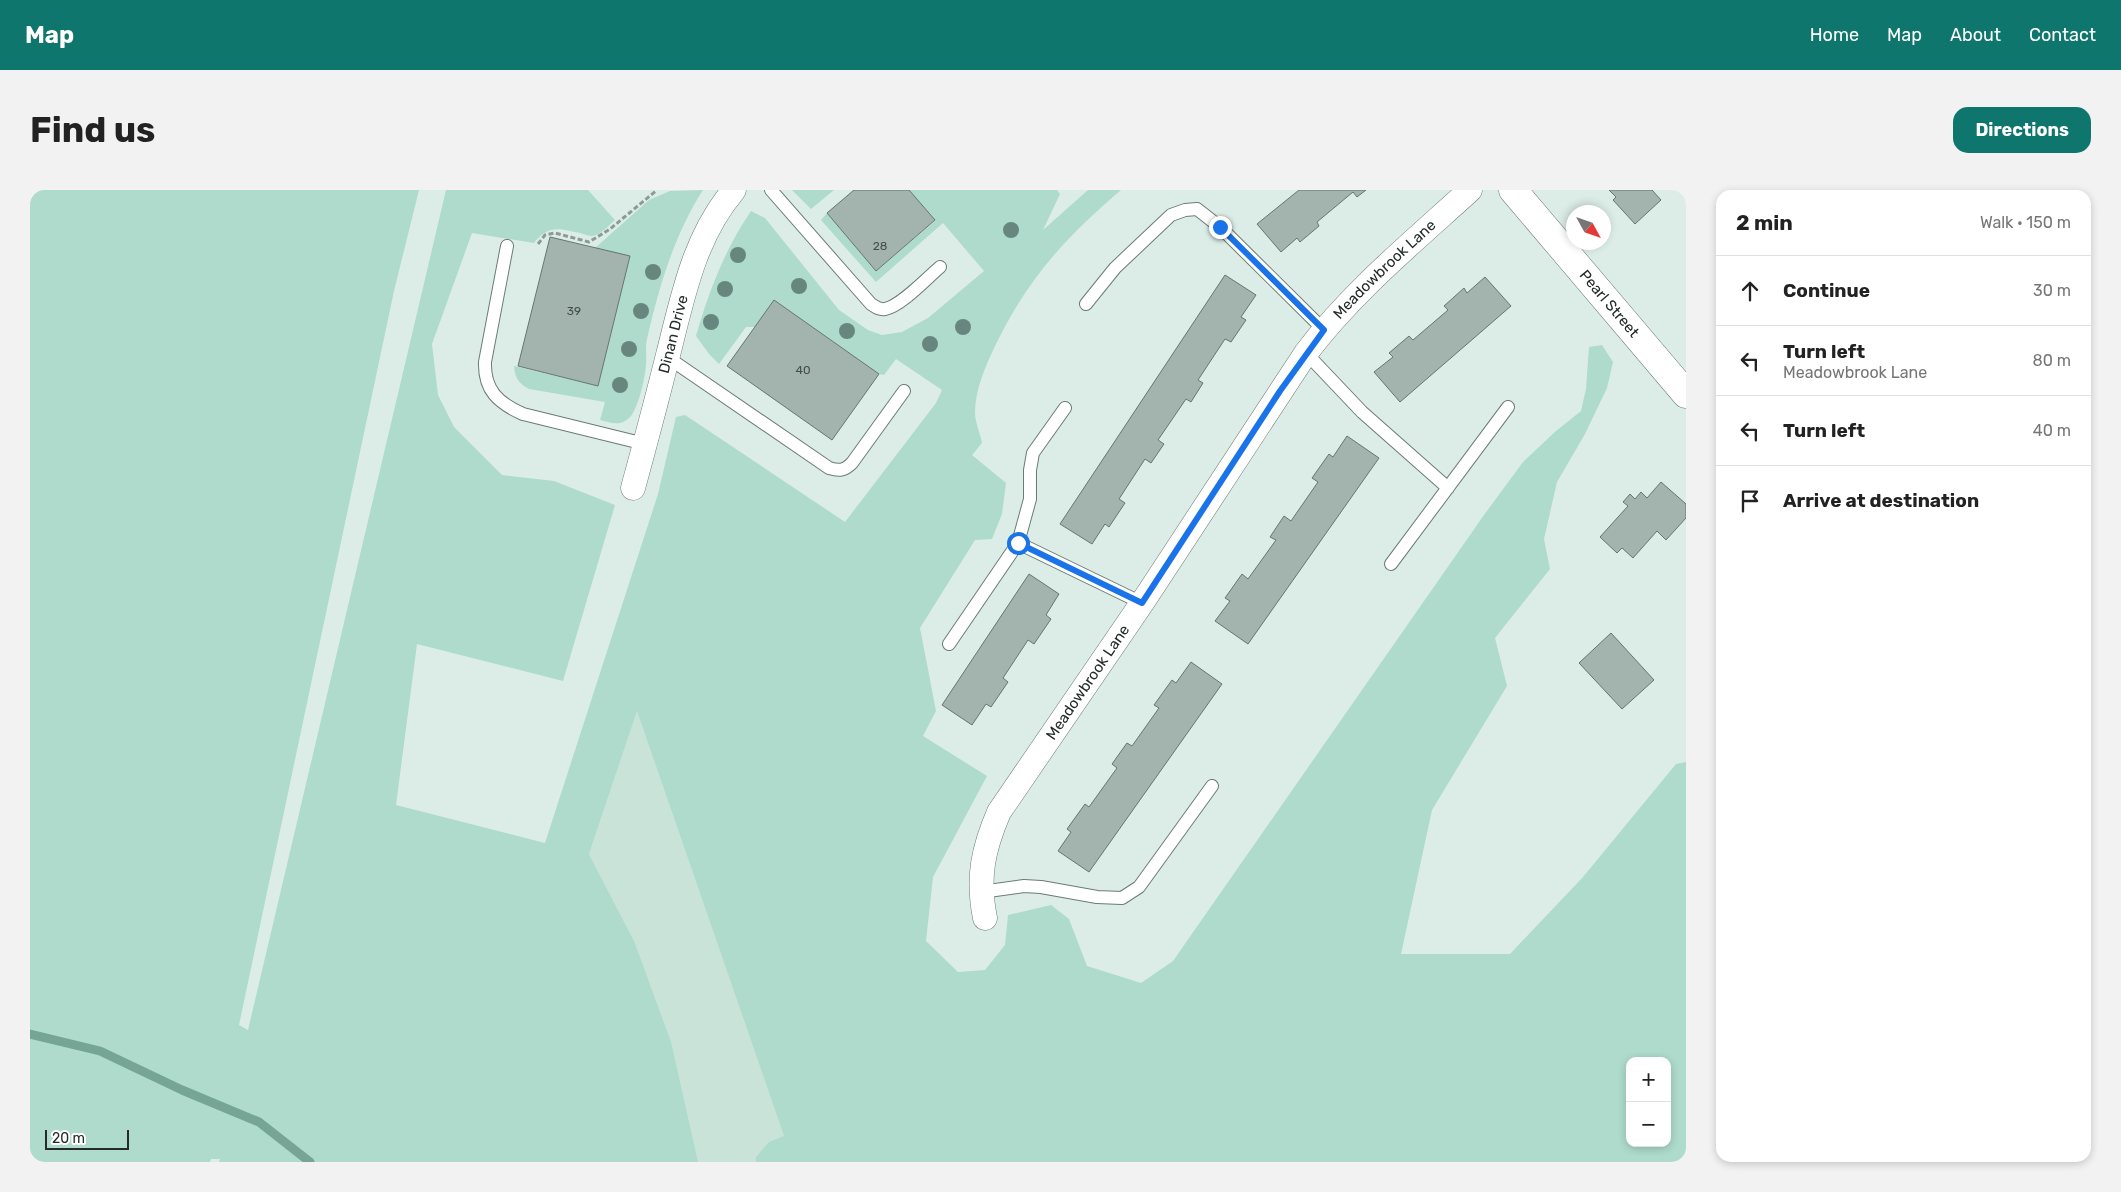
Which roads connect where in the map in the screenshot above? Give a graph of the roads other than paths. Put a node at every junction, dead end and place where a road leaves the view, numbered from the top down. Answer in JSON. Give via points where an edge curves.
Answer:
{"nodes":[{"id":1,"x":734,"y":190,"type":"edge"},
{"id":2,"x":771,"y":190,"type":"edge"},
{"id":3,"x":1470,"y":190,"type":"edge"},
{"id":4,"x":1513,"y":190,"type":"edge"},
{"id":5,"x":508,"y":246,"type":"dead end"},
{"id":6,"x":940,"y":267,"type":"dead end"},
{"id":7,"x":1086,"y":304,"type":"dead end"},
{"id":8,"x":1324,"y":330,"type":"junction"},
{"id":9,"x":1306,"y":353,"type":"junction"},
{"id":10,"x":667,"y":357,"type":"junction"},
{"id":11,"x":904,"y":391,"type":"dead end"},
{"id":12,"x":1686,"y":394,"type":"edge"},
{"id":13,"x":1508,"y":407,"type":"dead end"},
{"id":14,"x":1065,"y":408,"type":"dead end"},
{"id":15,"x":645,"y":444,"type":"junction"},
{"id":16,"x":633,"y":488,"type":"dead end"},
{"id":17,"x":1448,"y":488,"type":"junction"},
{"id":18,"x":1018,"y":543,"type":"junction"},
{"id":19,"x":1391,"y":564,"type":"dead end"},
{"id":20,"x":1142,"y":603,"type":"junction"},
{"id":21,"x":949,"y":644,"type":"dead end"},
{"id":22,"x":1212,"y":786,"type":"dead end"},
{"id":23,"x":981,"y":892,"type":"junction"},
{"id":24,"x":985,"y":918,"type":"dead end"}],
"edges":[{"from":1,"to":10,"type":"street","name":"Dinan Drive","via":[[697,250]]},
{"from":2,"to":6,"type":"lane","via":[[870,304],[878,309],[887,309],[897,303]]},
{"from":3,"to":8,"type":"street","name":"Meadowbrook Lane"},
{"from":4,"to":12,"type":"main road","name":"Pearl Street"},
{"from":5,"to":15,"type":"lane","via":[[485,362],[484,374],[488,385],[509,408],[523,414]]},
{"from":7,"to":8,"type":"lane","via":[[1115,268],[1165,220],[1185,210],[1197,209],[1220,227]]},
{"from":8,"to":9,"type":"street","name":"Meadowbrook Lane"},
{"from":9,"to":17,"type":"lane","via":[[1362,412]]},
{"from":9,"to":20,"type":"street","name":"Meadowbrook Lane"},
{"from":10,"to":11,"type":"lane","via":[[836,470],[846,469],[852,463]]},
{"from":10,"to":15,"type":"street","name":"Dinan Drive"},
{"from":13,"to":17,"type":"lane"},
{"from":14,"to":18,"type":"lane","via":[[1033,453],[1030,499]]},
{"from":15,"to":16,"type":"street","name":"Dinan Drive"},
{"from":17,"to":19,"type":"lane"},
{"from":18,"to":20,"type":"lane"},
{"from":18,"to":21,"type":"lane"},
{"from":20,"to":23,"type":"street","name":"Meadowbrook Lane","via":[[999,812],[986,842]]},
{"from":22,"to":23,"type":"lane","via":[[1139,887],[1122,898],[1024,886]]},
{"from":23,"to":24,"type":"street","name":"Meadowbrook Lane"}]}
